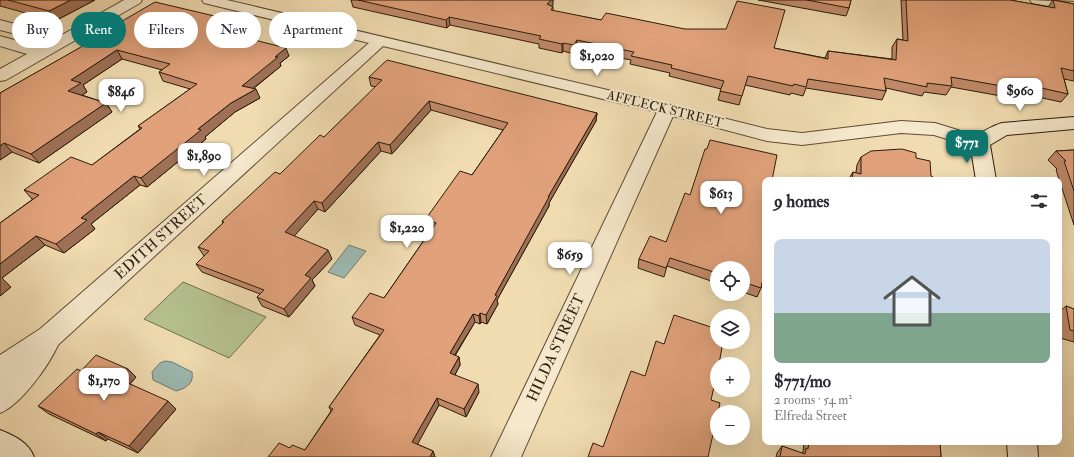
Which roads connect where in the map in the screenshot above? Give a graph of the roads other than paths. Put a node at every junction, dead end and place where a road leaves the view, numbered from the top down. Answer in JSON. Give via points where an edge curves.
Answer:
{"nodes":[{"id":1,"x":135,"y":0,"type":"edge"},
{"id":2,"x":209,"y":0,"type":"edge"},
{"id":3,"x":1037,"y":0,"type":"edge"},
{"id":4,"x":1074,"y":6,"type":"edge"},
{"id":5,"x":0,"y":25,"type":"edge"},
{"id":6,"x":12,"y":28,"type":"edge"},
{"id":7,"x":0,"y":41,"type":"edge"},
{"id":8,"x":63,"y":41,"type":"edge"},
{"id":9,"x":380,"y":41,"type":"junction"},
{"id":10,"x":50,"y":48,"type":"edge"},
{"id":11,"x":41,"y":53,"type":"junction"},
{"id":12,"x":0,"y":76,"type":"edge"},
{"id":13,"x":667,"y":109,"type":"junction"},
{"id":14,"x":1074,"y":123,"type":"edge"},
{"id":15,"x":980,"y":143,"type":"junction"},
{"id":16,"x":986,"y":177,"type":"edge"},
{"id":17,"x":49,"y":337,"type":"junction"},
{"id":18,"x":0,"y":372,"type":"edge"},
{"id":19,"x":0,"y":400,"type":"edge"},
{"id":20,"x":0,"y":444,"type":"edge"},
{"id":21,"x":1022,"y":445,"type":"edge"},
{"id":22,"x":20,"y":457,"type":"edge"},
{"id":23,"x":506,"y":457,"type":"edge"},
{"id":24,"x":1023,"y":457,"type":"edge"}],
"edges":[{"from":1,"to":8,"type":"street"},
{"from":2,"to":9,"type":"street","name":"AFFLECK STREET"},
{"from":3,"to":4,"type":"street"},
{"from":5,"to":6,"type":"street"},
{"from":7,"to":11,"type":"street"},
{"from":9,"to":13,"type":"street","name":"AFFLECK STREET"},
{"from":9,"to":17,"type":"street","name":"EDITH STREET"},
{"from":10,"to":11,"type":"street"},
{"from":11,"to":12,"type":"street"},
{"from":13,"to":15,"type":"street","name":"AFFLECK STREET","via":[[767,135],[802,139],[900,127],[935,129]]},
{"from":13,"to":23,"type":"street","name":"HILDA STREET"},
{"from":14,"to":15,"type":"street","via":[[1002,130]]},
{"from":15,"to":16,"type":"street"},
{"from":17,"to":18,"type":"street","name":"EDITH STREET"},
{"from":17,"to":19,"type":"street","name":"EDITH STREET","via":[[37,359]]},
{"from":20,"to":22,"type":"street"},
{"from":21,"to":24,"type":"street"}]}
